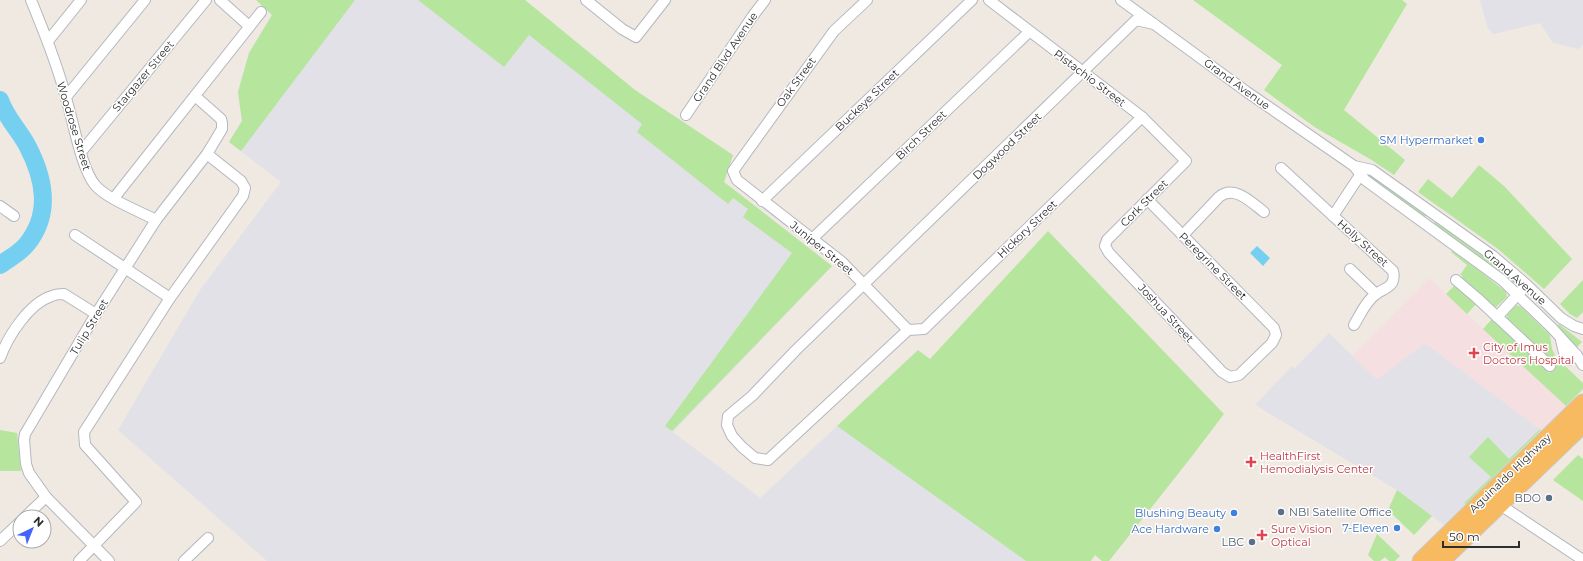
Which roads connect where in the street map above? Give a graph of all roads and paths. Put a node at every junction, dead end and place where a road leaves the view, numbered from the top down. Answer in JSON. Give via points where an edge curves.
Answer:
{"nodes":[{"id":1,"x":30,"y":0,"type":"edge"},
{"id":2,"x":81,"y":0,"type":"edge"},
{"id":3,"x":145,"y":0,"type":"edge"},
{"id":4,"x":206,"y":0,"type":"edge"},
{"id":5,"x":220,"y":0,"type":"edge"},
{"id":6,"x":586,"y":0,"type":"edge"},
{"id":7,"x":665,"y":0,"type":"edge"},
{"id":8,"x":765,"y":0,"type":"edge"},
{"id":9,"x":867,"y":0,"type":"edge"},
{"id":10,"x":972,"y":0,"type":"edge"},
{"id":11,"x":989,"y":0,"type":"edge"},
{"id":12,"x":1122,"y":0,"type":"edge"},
{"id":13,"x":260,"y":12,"type":"dead end"},
{"id":14,"x":1154,"y":24,"type":"junction"},
{"id":15,"x":249,"y":26,"type":"junction"},
{"id":16,"x":1029,"y":32,"type":"junction"},
{"id":17,"x":48,"y":41,"type":"junction"},
{"id":18,"x":1084,"y":72,"type":"junction"},
{"id":19,"x":195,"y":96,"type":"junction"},
{"id":20,"x":66,"y":97,"type":"junction"},
{"id":21,"x":686,"y":115,"type":"dead end"},
{"id":22,"x":1142,"y":117,"type":"junction"},
{"id":23,"x":81,"y":152,"type":"junction"},
{"id":24,"x":207,"y":154,"type":"junction"},
{"id":25,"x":1186,"y":161,"type":"joint"},
{"id":26,"x":1354,"y":166,"type":"junction"},
{"id":27,"x":1281,"y":168,"type":"dead end"},
{"id":28,"x":733,"y":171,"type":"joint"},
{"id":29,"x":1360,"y":175,"type":"junction"},
{"id":30,"x":114,"y":198,"type":"junction"},
{"id":31,"x":1147,"y":199,"type":"junction"},
{"id":32,"x":762,"y":201,"type":"junction"},
{"id":33,"x":0,"y":206,"type":"edge"},
{"id":34,"x":1264,"y":212,"type":"dead end"},
{"id":35,"x":1434,"y":214,"type":"junction"},
{"id":36,"x":14,"y":216,"type":"dead end"},
{"id":37,"x":1333,"y":216,"type":"junction"},
{"id":38,"x":156,"y":220,"type":"junction"},
{"id":39,"x":1427,"y":225,"type":"junction"},
{"id":40,"x":75,"y":235,"type":"dead end"},
{"id":41,"x":1183,"y":235,"type":"junction"},
{"id":42,"x":812,"y":239,"type":"junction"},
{"id":43,"x":1105,"y":246,"type":"joint"},
{"id":44,"x":125,"y":268,"type":"junction"},
{"id":45,"x":1350,"y":269,"type":"dead end"},
{"id":46,"x":1456,"y":280,"type":"dead end"},
{"id":47,"x":864,"y":284,"type":"junction"},
{"id":48,"x":1527,"y":285,"type":"junction"},
{"id":49,"x":1376,"y":294,"type":"junction"},
{"id":50,"x":1518,"y":295,"type":"junction"},
{"id":51,"x":170,"y":298,"type":"junction"},
{"id":52,"x":96,"y":314,"type":"junction"},
{"id":53,"x":1497,"y":317,"type":"junction"},
{"id":54,"x":1354,"y":325,"type":"dead end"},
{"id":55,"x":1578,"y":328,"type":"edge"},
{"id":56,"x":908,"y":330,"type":"junction"},
{"id":57,"x":1583,"y":337,"type":"edge"},
{"id":58,"x":0,"y":358,"type":"edge"},
{"id":59,"x":1576,"y":359,"type":"edge"},
{"id":60,"x":1550,"y":366,"type":"dead end"},
{"id":61,"x":1230,"y":377,"type":"joint"},
{"id":62,"x":1583,"y":403,"type":"edge"},
{"id":63,"x":1583,"y":424,"type":"edge"},
{"id":64,"x":46,"y":497,"type":"junction"},
{"id":65,"x":1499,"y":504,"type":"junction"},
{"id":66,"x":33,"y":509,"type":"edge"},
{"id":67,"x":12,"y":530,"type":"edge"},
{"id":68,"x":208,"y":538,"type":"dead end"},
{"id":69,"x":0,"y":541,"type":"edge"},
{"id":70,"x":95,"y":545,"type":"junction"},
{"id":71,"x":1583,"y":560,"type":"edge"},
{"id":72,"x":79,"y":561,"type":"edge"},
{"id":73,"x":109,"y":561,"type":"edge"},
{"id":74,"x":184,"y":561,"type":"edge"},
{"id":75,"x":1421,"y":561,"type":"edge"},
{"id":76,"x":1441,"y":561,"type":"edge"}],
"edges":[{"from":1,"to":17,"type":"street","name":"Woodrose Street"},
{"from":2,"to":17,"type":"street"},
{"from":3,"to":20,"type":"street"},
{"from":4,"to":23,"type":"street","name":"Stargazer Street"},
{"from":5,"to":15,"type":"street"},
{"from":6,"to":7,"type":"street","via":[[636,37]]},
{"from":8,"to":21,"type":"street","name":"Grand Blvd Avenue"},
{"from":9,"to":28,"type":"street","name":"Oak Street","via":[[834,31]]},
{"from":10,"to":32,"type":"street","name":"Buckeye Street"},
{"from":11,"to":16,"type":"street","name":"Pistachio Street"},
{"from":12,"to":14,"type":"street","name":"Grand Avenue"},
{"from":13,"to":15,"type":"street"},
{"from":14,"to":18,"type":"street","name":"Dogwood Street","via":[[1136,20]]},
{"from":14,"to":26,"type":"street","name":"Grand Avenue"},
{"from":15,"to":19,"type":"street"},
{"from":16,"to":18,"type":"street","name":"Pistachio Street"},
{"from":16,"to":42,"type":"street","name":"Birch Street"},
{"from":17,"to":20,"type":"street","name":"Woodrose Street"},
{"from":18,"to":22,"type":"street","name":"Pistachio Street"},
{"from":18,"to":47,"type":"street","name":"Dogwood Street"},
{"from":19,"to":24,"type":"street","name":"Tulip Street","via":[[221,119],[222,123],[222,129]]},
{"from":19,"to":30,"type":"street"},
{"from":20,"to":23,"type":"street","name":"Woodrose Street"},
{"from":22,"to":25,"type":"street","name":"Pistachio Street"},
{"from":22,"to":56,"type":"street","name":"Hickory Street","via":[[924,329]]},
{"from":23,"to":30,"type":"street","name":"Woodrose Street","via":[[96,186]]},
{"from":24,"to":38,"type":"street","name":"Tulip Street"},
{"from":24,"to":51,"type":"street","via":[[242,181],[245,188],[243,196]]},
{"from":25,"to":31,"type":"street","name":"Cork Street"},
{"from":26,"to":29,"type":"street","name":"Grand Avenue"},
{"from":26,"to":35,"type":"street","name":"Grand Avenue","via":[[1372,170]]},
{"from":27,"to":37,"type":"street","name":"Holly Street"},
{"from":28,"to":32,"type":"street","name":"Juniper Street","via":[[737,180]]},
{"from":29,"to":37,"type":"street"},
{"from":29,"to":39,"type":"street","name":"Grand Avenue"},
{"from":30,"to":38,"type":"street","name":"Woodrose Street"},
{"from":31,"to":41,"type":"street","name":"Peregrine Street"},
{"from":31,"to":43,"type":"street","name":"Cork Street","via":[[1107,240]]},
{"from":32,"to":42,"type":"street","name":"Juniper Street"},
{"from":33,"to":36,"type":"street"},
{"from":34,"to":41,"type":"street","via":[[1242,195],[1224,193]]},
{"from":35,"to":39,"type":"street"},
{"from":35,"to":48,"type":"street","name":"Grand Avenue","via":[[1493,256]]},
{"from":37,"to":49,"type":"street","name":"Holly Street","via":[[1392,271],[1393,281]]},
{"from":38,"to":44,"type":"street","name":"Tulip Street"},
{"from":39,"to":50,"type":"street","name":"Grand Avenue","via":[[1485,267]]},
{"from":40,"to":44,"type":"street"},
{"from":41,"to":61,"type":"street","name":"Peregrine Street","via":[[1274,328],[1276,335],[1272,343],[1239,374]]},
{"from":42,"to":47,"type":"street","name":"Juniper Street","via":[[842,262]]},
{"from":43,"to":61,"type":"street","name":"Joshua Street","via":[[1222,372]]},
{"from":44,"to":51,"type":"street"},
{"from":44,"to":52,"type":"street","name":"Tulip Street"},
{"from":45,"to":49,"type":"street"},
{"from":46,"to":53,"type":"street"},
{"from":47,"to":56,"type":"street","name":"Juniper Street"},
{"from":47,"to":56,"type":"street","name":"Dogwood Street","via":[[752,396],[728,416],[727,425],[732,436],[742,447],[755,458],[768,460]]},
{"from":48,"to":50,"type":"street"},
{"from":48,"to":55,"type":"street","name":"Grand Avenue","via":[[1562,318]]},
{"from":49,"to":54,"type":"street","name":"Holly Street"},
{"from":50,"to":53,"type":"street"},
{"from":50,"to":59,"type":"street","name":"Grand Avenue","via":[[1552,328],[1561,340],[1564,353]]},
{"from":51,"to":70,"type":"street","via":[[84,432],[85,445],[136,502]]},
{"from":52,"to":58,"type":"street","via":[[64,294],[51,296],[30,309],[6,341]]},
{"from":52,"to":64,"type":"street","name":"Tulip Street","via":[[25,434],[29,474]]},
{"from":53,"to":60,"type":"street"},
{"from":55,"to":57,"type":"street","name":"Grand Avenue"},
{"from":62,"to":75,"type":"highway","name":"Aguinaldo Highway"},
{"from":63,"to":65,"type":"highway","name":"Aguinaldo Highway"},
{"from":64,"to":66,"type":"street"},
{"from":64,"to":70,"type":"street","name":"Tulip Street"},
{"from":65,"to":71,"type":"street"},
{"from":65,"to":76,"type":"highway","name":"Aguinaldo Highway"},
{"from":67,"to":69,"type":"street"},
{"from":68,"to":74,"type":"street"},
{"from":70,"to":72,"type":"street"},
{"from":70,"to":73,"type":"street","name":"Tulip Street"}]}
